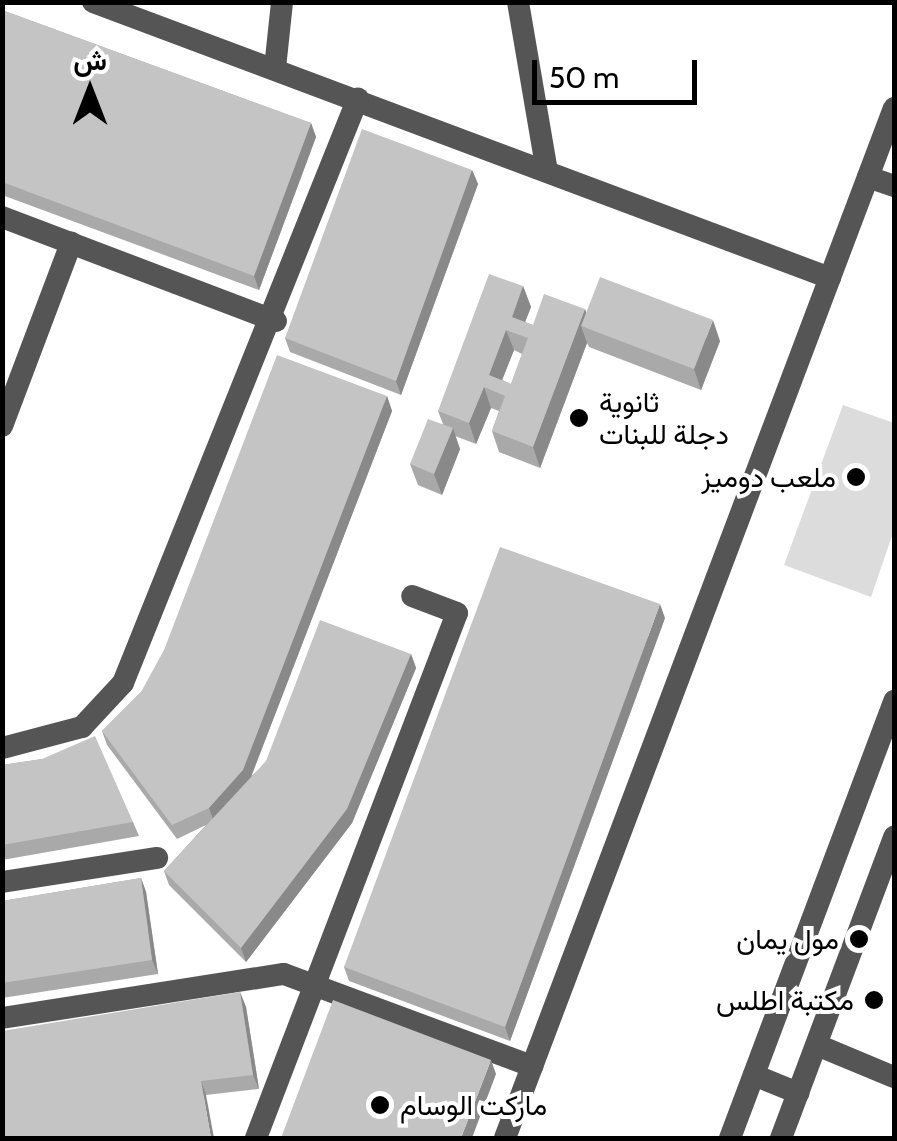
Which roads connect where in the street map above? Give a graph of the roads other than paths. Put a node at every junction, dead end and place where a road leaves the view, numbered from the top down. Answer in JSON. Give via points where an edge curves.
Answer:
{"nodes":[{"id":1,"x":93,"y":2,"type":"edge"},
{"id":2,"x":282,"y":2,"type":"edge"},
{"id":3,"x":518,"y":2,"type":"edge"},
{"id":4,"x":274,"y":68,"type":"junction"},
{"id":5,"x":358,"y":98,"type":"junction"},
{"id":6,"x":894,"y":108,"type":"edge"},
{"id":7,"x":547,"y":171,"type":"junction"},
{"id":8,"x":868,"y":177,"type":"junction"},
{"id":9,"x":894,"y":186,"type":"edge"},
{"id":10,"x":2,"y":217,"type":"edge"},
{"id":11,"x":71,"y":243,"type":"junction"},
{"id":12,"x":830,"y":278,"type":"junction"},
{"id":13,"x":276,"y":321,"type":"junction"},
{"id":14,"x":2,"y":426,"type":"edge"},
{"id":15,"x":412,"y":596,"type":"dead end"},
{"id":16,"x":894,"y":701,"type":"edge"},
{"id":17,"x":2,"y":748,"type":"edge"},
{"id":18,"x":894,"y":838,"type":"edge"},
{"id":19,"x":157,"y":858,"type":"dead end"},
{"id":20,"x":888,"y":878,"type":"edge"},
{"id":21,"x":2,"y":882,"type":"edge"},
{"id":22,"x":318,"y":984,"type":"junction"},
{"id":23,"x":2,"y":1018,"type":"edge"},
{"id":24,"x":817,"y":1045,"type":"junction"},
{"id":25,"x":532,"y":1066,"type":"junction"},
{"id":26,"x":754,"y":1074,"type":"junction"},
{"id":27,"x":894,"y":1076,"type":"edge"},
{"id":28,"x":798,"y":1093,"type":"junction"},
{"id":29,"x":256,"y":1138,"type":"edge"},
{"id":30,"x":505,"y":1138,"type":"edge"},
{"id":31,"x":730,"y":1138,"type":"edge"},
{"id":32,"x":781,"y":1138,"type":"edge"}],
"edges":[{"from":1,"to":4,"type":"street"},
{"from":2,"to":4,"type":"street"},
{"from":3,"to":7,"type":"street"},
{"from":4,"to":5,"type":"street"},
{"from":5,"to":7,"type":"street"},
{"from":5,"to":13,"type":"street"},
{"from":6,"to":8,"type":"street"},
{"from":7,"to":12,"type":"street"},
{"from":8,"to":9,"type":"street"},
{"from":8,"to":12,"type":"street"},
{"from":10,"to":11,"type":"street"},
{"from":11,"to":13,"type":"street"},
{"from":11,"to":14,"type":"street"},
{"from":12,"to":25,"type":"street"},
{"from":13,"to":17,"type":"street","via":[[124,682],[82,727]]},
{"from":15,"to":22,"type":"street","via":[[456,614]]},
{"from":16,"to":26,"type":"street"},
{"from":18,"to":20,"type":"street"},
{"from":19,"to":21,"type":"street"},
{"from":20,"to":24,"type":"street"},
{"from":22,"to":23,"type":"street","via":[[284,974]]},
{"from":22,"to":25,"type":"street"},
{"from":22,"to":29,"type":"street"},
{"from":24,"to":27,"type":"street"},
{"from":24,"to":28,"type":"street"},
{"from":25,"to":30,"type":"street"},
{"from":26,"to":28,"type":"street"},
{"from":26,"to":31,"type":"street"},
{"from":28,"to":32,"type":"street"}]}
